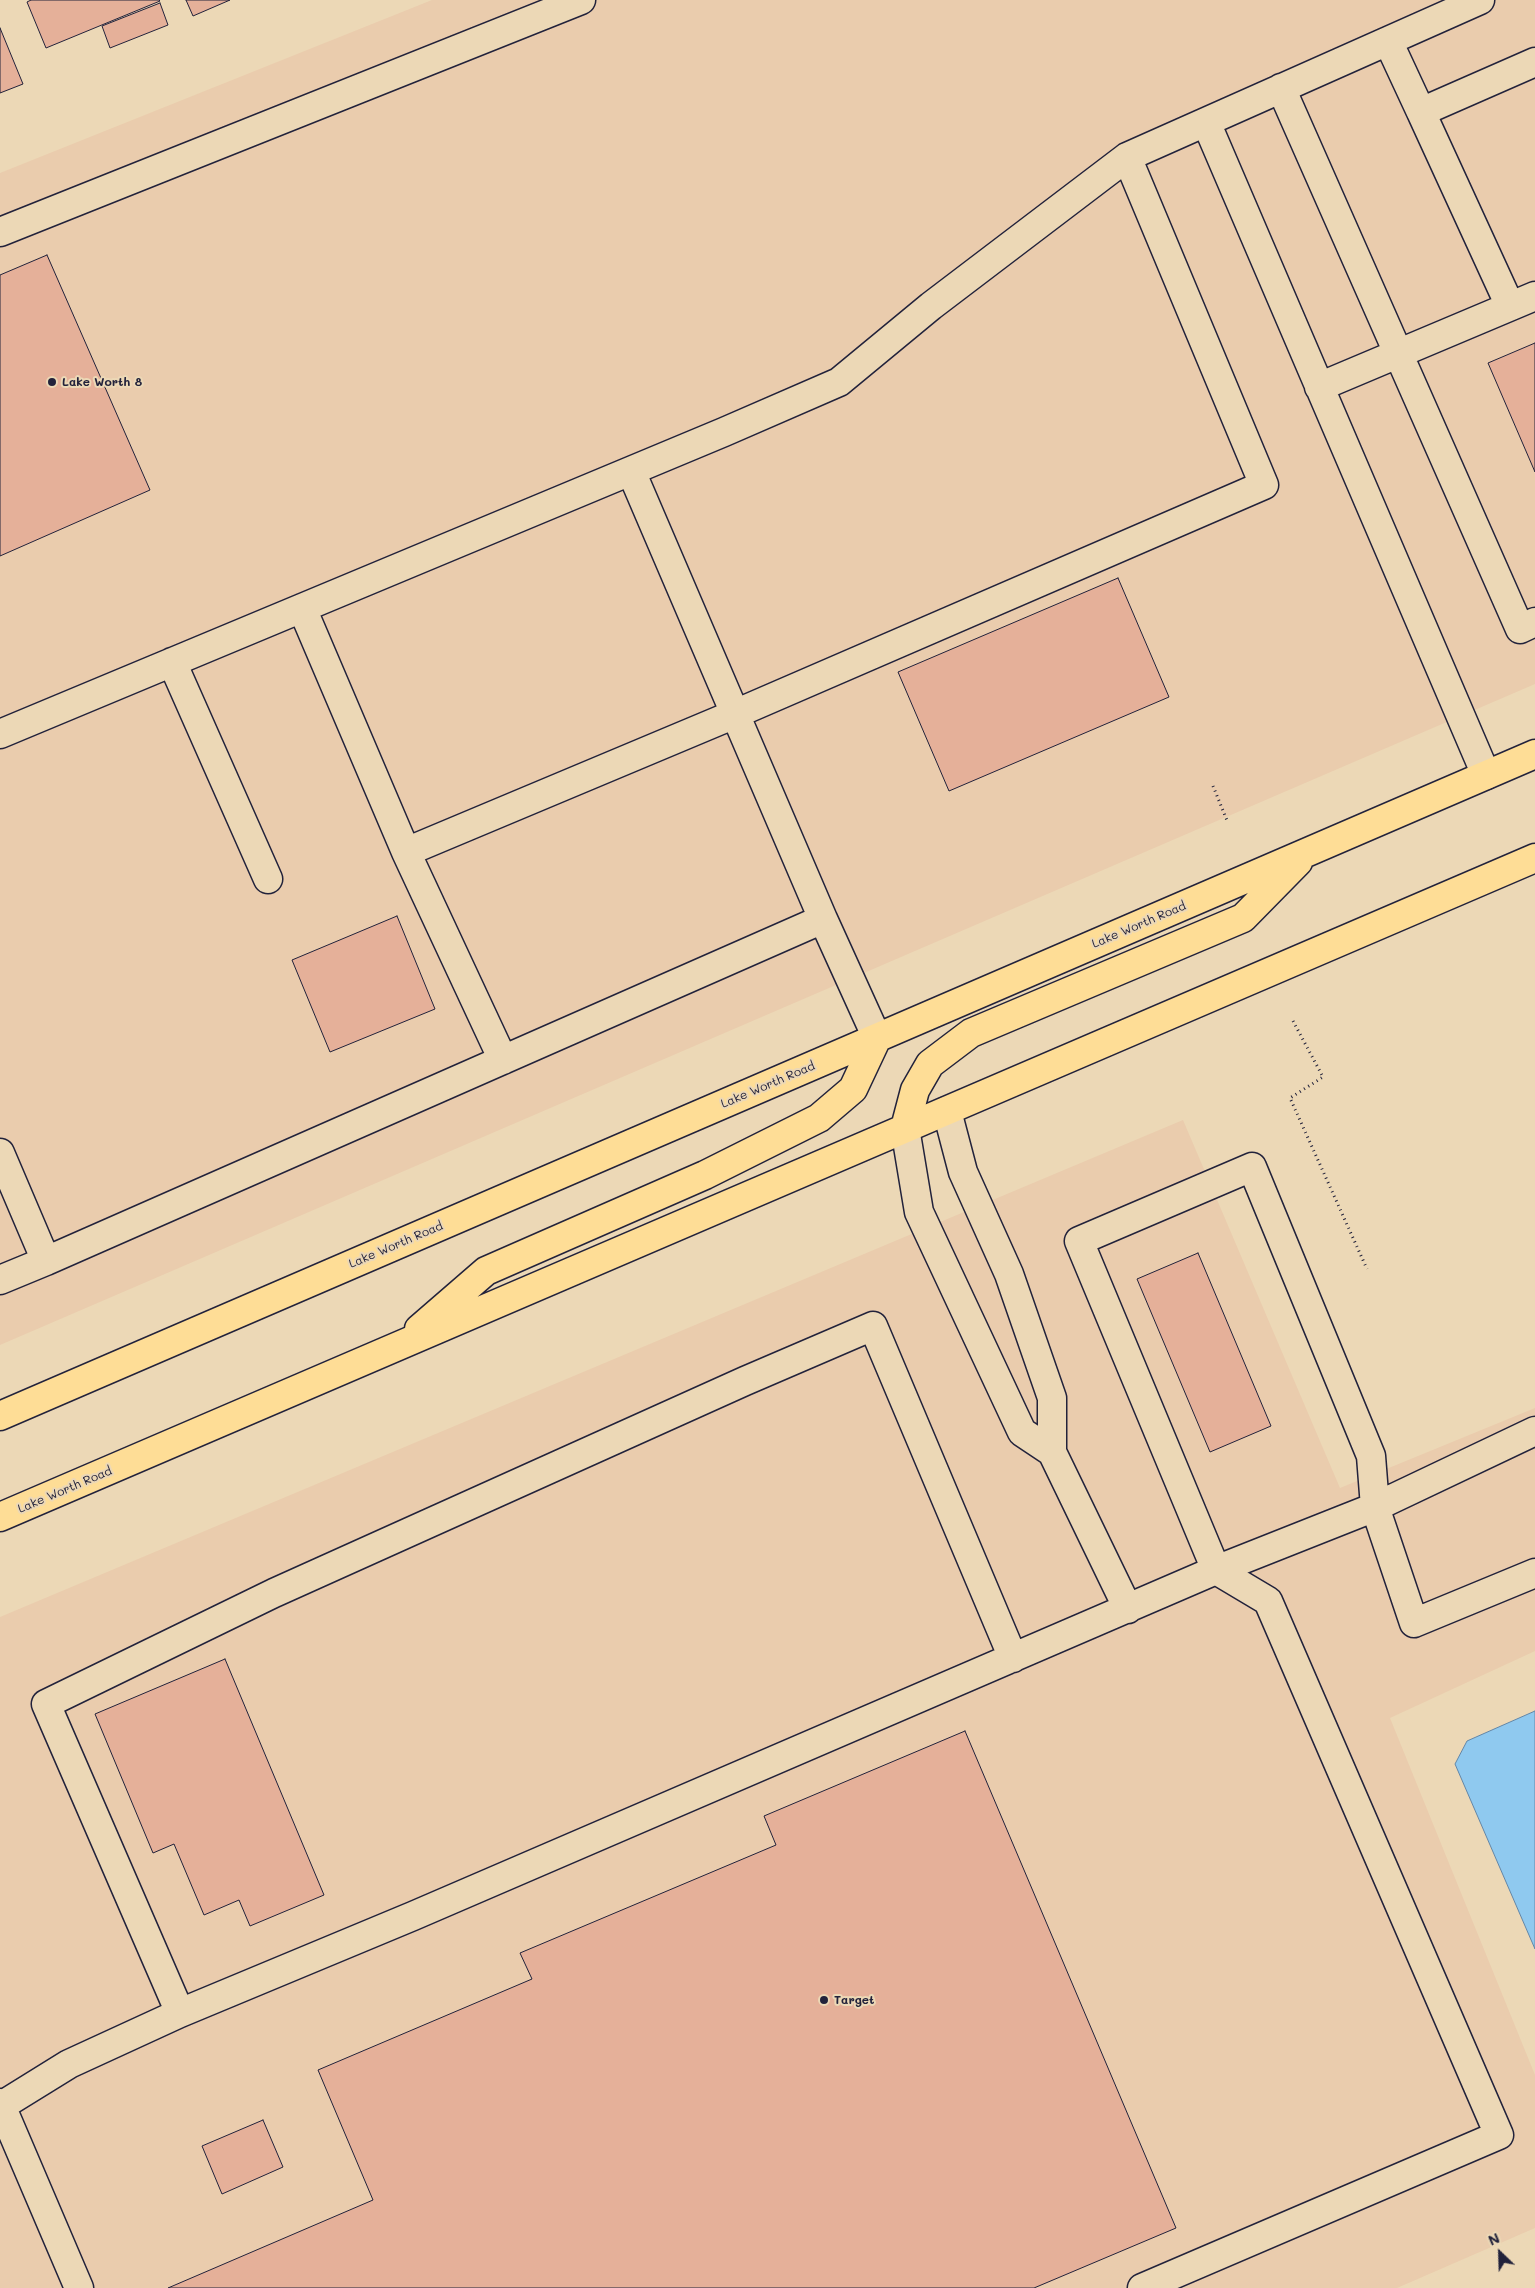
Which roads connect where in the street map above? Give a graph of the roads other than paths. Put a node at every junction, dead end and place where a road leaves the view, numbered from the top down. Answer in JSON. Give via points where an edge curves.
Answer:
{"nodes":[{"id":1,"x":581,"y":0,"type":"edge"},
{"id":2,"x":1480,"y":0,"type":"edge"},
{"id":3,"x":1388,"y":41,"type":"junction"},
{"id":4,"x":1535,"y":62,"type":"edge"},
{"id":5,"x":1281,"y":88,"type":"junction"},
{"id":6,"x":1421,"y":112,"type":"junction"},
{"id":7,"x":1206,"y":122,"type":"junction"},
{"id":8,"x":1127,"y":157,"type":"junction"},
{"id":9,"x":0,"y":232,"type":"edge"},
{"id":10,"x":1535,"y":296,"type":"edge"},
{"id":11,"x":1510,"y":306,"type":"junction"},
{"id":12,"x":1398,"y":354,"type":"junction"},
{"id":13,"x":1319,"y":387,"type":"junction"},
{"id":14,"x":631,"y":471,"type":"junction"},
{"id":15,"x":302,"y":608,"type":"junction"},
{"id":16,"x":1535,"y":622,"type":"edge"},
{"id":17,"x":172,"y":662,"type":"junction"},
{"id":18,"x":735,"y":714,"type":"junction"},
{"id":19,"x":0,"y":734,"type":"edge"},
{"id":20,"x":1535,"y":754,"type":"edge"},
{"id":21,"x":1486,"y":775,"type":"junction"},
{"id":22,"x":406,"y":852,"type":"junction"},
{"id":23,"x":1308,"y":852,"type":"junction"},
{"id":24,"x":1535,"y":858,"type":"edge"},
{"id":25,"x":268,"y":879,"type":"dead end"},
{"id":26,"x":823,"y":920,"type":"junction"},
{"id":27,"x":877,"y":1038,"type":"junction"},
{"id":28,"x":503,"y":1060,"type":"junction"},
{"id":29,"x":947,"y":1111,"type":"junction"},
{"id":30,"x":905,"y":1128,"type":"junction"},
{"id":31,"x":0,"y":1152,"type":"edge"},
{"id":32,"x":46,"y":1261,"type":"junction"},
{"id":33,"x":0,"y":1280,"type":"edge"},
{"id":34,"x":398,"y":1347,"type":"junction"},
{"id":35,"x":0,"y":1416,"type":"edge"},
{"id":36,"x":1535,"y":1431,"type":"edge"},
{"id":37,"x":1052,"y":1452,"type":"junction"},
{"id":38,"x":1374,"y":1507,"type":"junction"},
{"id":39,"x":0,"y":1517,"type":"edge"},
{"id":40,"x":1216,"y":1570,"type":"junction"},
{"id":41,"x":1535,"y":1573,"type":"edge"},
{"id":42,"x":1128,"y":1609,"type":"junction"},
{"id":43,"x":1013,"y":1658,"type":"junction"},
{"id":44,"x":180,"y":2013,"type":"junction"},
{"id":45,"x":0,"y":2105,"type":"edge"},
{"id":46,"x":79,"y":2288,"type":"edge"},
{"id":47,"x":1142,"y":2288,"type":"edge"}],
"edges":[{"from":1,"to":9,"type":"lane"},
{"from":2,"to":3,"type":"lane"},
{"from":3,"to":5,"type":"lane"},
{"from":3,"to":6,"type":"lane"},
{"from":4,"to":6,"type":"lane"},
{"from":5,"to":7,"type":"lane"},
{"from":5,"to":12,"type":"lane"},
{"from":6,"to":11,"type":"lane"},
{"from":7,"to":8,"type":"lane"},
{"from":7,"to":13,"type":"lane"},
{"from":8,"to":14,"type":"lane","via":[[931,306],[838,382]]},
{"from":8,"to":18,"type":"lane","via":[[1264,485]]},
{"from":10,"to":11,"type":"lane"},
{"from":11,"to":12,"type":"lane"},
{"from":12,"to":13,"type":"lane"},
{"from":12,"to":16,"type":"lane","via":[[1520,629]]},
{"from":13,"to":21,"type":"lane"},
{"from":14,"to":15,"type":"lane"},
{"from":14,"to":18,"type":"lane"},
{"from":15,"to":17,"type":"lane"},
{"from":15,"to":22,"type":"lane"},
{"from":17,"to":19,"type":"lane"},
{"from":17,"to":25,"type":"lane"},
{"from":18,"to":22,"type":"lane"},
{"from":18,"to":26,"type":"lane"},
{"from":20,"to":21,"type":"main road","name":"Lake Worth Road"},
{"from":21,"to":23,"type":"main road","name":"Lake Worth Road"},
{"from":22,"to":28,"type":"lane"},
{"from":23,"to":27,"type":"main road","name":"Lake Worth Road"},
{"from":23,"to":30,"type":"main road","via":[[1243,918],[971,1033],[930,1064],[914,1090]]},
{"from":24,"to":29,"type":"main road","name":"Lake Worth Road"},
{"from":26,"to":27,"type":"lane"},
{"from":26,"to":28,"type":"lane"},
{"from":27,"to":34,"type":"main road","via":[[853,1089],[819,1118],[705,1175],[486,1271]]},
{"from":27,"to":35,"type":"main road","name":"Lake Worth Road"},
{"from":28,"to":32,"type":"lane"},
{"from":29,"to":30,"type":"main road","name":"Lake Worth Road"},
{"from":29,"to":37,"type":"lane","via":[[963,1172],[1009,1274],[1052,1398]]},
{"from":30,"to":34,"type":"main road","name":"Lake Worth Road"},
{"from":30,"to":37,"type":"lane","via":[[918,1212],[1022,1432]]},
{"from":31,"to":32,"type":"lane"},
{"from":32,"to":33,"type":"lane"},
{"from":34,"to":39,"type":"main road","name":"Lake Worth Road"},
{"from":36,"to":38,"type":"lane"},
{"from":37,"to":42,"type":"lane"},
{"from":38,"to":40,"type":"lane"},
{"from":38,"to":40,"type":"lane","via":[[1371,1456],[1252,1167],[1079,1241]]},
{"from":38,"to":41,"type":"lane","via":[[1414,1623]]},
{"from":40,"to":42,"type":"lane"},
{"from":40,"to":47,"type":"lane","via":[[1268,1601],[1499,2135]]},
{"from":42,"to":43,"type":"lane"},
{"from":43,"to":44,"type":"lane"},
{"from":43,"to":44,"type":"lane","via":[[873,1326],[274,1593],[46,1704]]},
{"from":44,"to":45,"type":"lane","via":[[69,2064]]},
{"from":45,"to":46,"type":"lane"}]}
